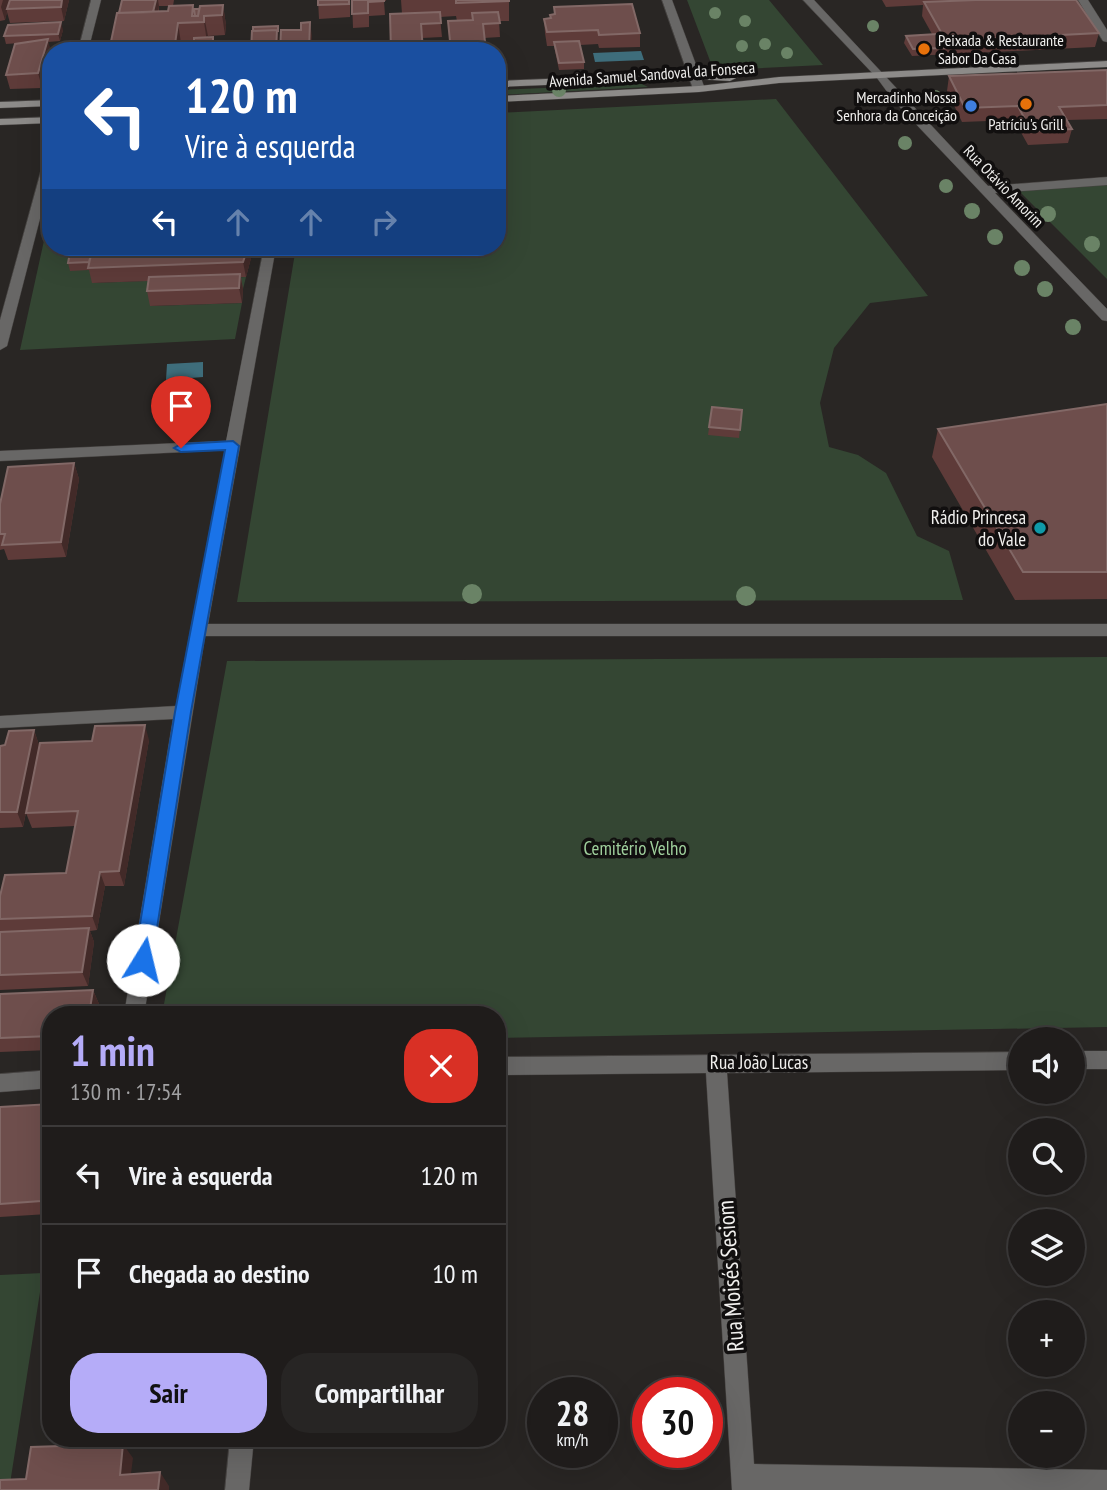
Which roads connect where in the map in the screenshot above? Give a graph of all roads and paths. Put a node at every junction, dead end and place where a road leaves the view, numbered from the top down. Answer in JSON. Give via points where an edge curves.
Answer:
{"nodes":[{"id":1,"x":96,"y":0,"type":"edge"},
{"id":2,"x":667,"y":0,"type":"edge"},
{"id":3,"x":808,"y":0,"type":"edge"},
{"id":4,"x":1083,"y":0,"type":"edge"},
{"id":5,"x":1107,"y":39,"type":"edge"},
{"id":6,"x":85,"y":42,"type":"edge"},
{"id":7,"x":1107,"y":64,"type":"edge"},
{"id":8,"x":695,"y":76,"type":"junction"},
{"id":9,"x":881,"y":76,"type":"junction"},
{"id":10,"x":779,"y":80,"type":"junction"},
{"id":11,"x":506,"y":84,"type":"edge"},
{"id":12,"x":699,"y":89,"type":"junction"},
{"id":13,"x":506,"y":99,"type":"edge"},
{"id":14,"x":42,"y":103,"type":"edge"},
{"id":15,"x":0,"y":105,"type":"edge"},
{"id":16,"x":42,"y":120,"type":"edge"},
{"id":17,"x":0,"y":122,"type":"edge"},
{"id":18,"x":1107,"y":181,"type":"edge"},
{"id":19,"x":42,"y":186,"type":"edge"},
{"id":20,"x":986,"y":190,"type":"junction"},
{"id":21,"x":269,"y":256,"type":"edge"},
{"id":22,"x":1107,"y":317,"type":"edge"},
{"id":23,"x":0,"y":346,"type":"edge"},
{"id":24,"x":233,"y":446,"type":"junction"},
{"id":25,"x":0,"y":456,"type":"edge"},
{"id":26,"x":200,"y":630,"type":"junction"},
{"id":27,"x":1107,"y":630,"type":"edge"},
{"id":28,"x":183,"y":712,"type":"junction"},
{"id":29,"x":0,"y":722,"type":"edge"},
{"id":30,"x":135,"y":1006,"type":"edge"},
{"id":31,"x":1008,"y":1060,"type":"edge"},
{"id":32,"x":1085,"y":1060,"type":"edge"},
{"id":33,"x":1107,"y":1060,"type":"edge"},
{"id":34,"x":716,"y":1062,"type":"junction"},
{"id":35,"x":506,"y":1066,"type":"edge"},
{"id":36,"x":42,"y":1080,"type":"edge"},
{"id":37,"x":0,"y":1083,"type":"edge"},
{"id":38,"x":241,"y":1447,"type":"edge"},
{"id":39,"x":1107,"y":1482,"type":"edge"},
{"id":40,"x":744,"y":1483,"type":"edge"},
{"id":41,"x":237,"y":1490,"type":"edge"}],
"edges":[{"from":1,"to":6,"type":"street"},
{"from":2,"to":8,"type":"street"},
{"from":3,"to":9,"type":"street","name":"Rua Otávio Amorim"},
{"from":4,"to":5,"type":"street"},
{"from":7,"to":9,"type":"street"},
{"from":8,"to":10,"type":"street","name":"Avenida Samuel Sandoval da Fonseca"},
{"from":8,"to":11,"type":"street","name":"Avenida Samuel Sandoval da Fonseca"},
{"from":8,"to":12,"type":"street"},
{"from":9,"to":10,"type":"street"},
{"from":9,"to":20,"type":"street","name":"Rua Otávio Amorim","via":[[898,100]]},
{"from":10,"to":12,"type":"street","name":"Avenida Samuel Sandoval da Fonseca"},
{"from":12,"to":13,"type":"street","name":"Avenida Samuel Sandoval da Fonseca"},
{"from":14,"to":15,"type":"street"},
{"from":16,"to":17,"type":"street"},
{"from":18,"to":20,"type":"street"},
{"from":19,"to":23,"type":"street"},
{"from":20,"to":22,"type":"street","name":"Rua Otávio Amorim"},
{"from":21,"to":24,"type":"street"},
{"from":24,"to":25,"type":"street"},
{"from":24,"to":26,"type":"street"},
{"from":26,"to":27,"type":"street"},
{"from":26,"to":28,"type":"street"},
{"from":28,"to":29,"type":"street"},
{"from":28,"to":30,"type":"street"},
{"from":31,"to":34,"type":"street","name":"Rua João Lucas"},
{"from":32,"to":33,"type":"street"},
{"from":34,"to":35,"type":"street","name":"Rua João Lucas"},
{"from":34,"to":40,"type":"street","name":"Rua Moisés Sesiom"},
{"from":36,"to":37,"type":"street"},
{"from":38,"to":41,"type":"street"},
{"from":39,"to":40,"type":"street"}]}
